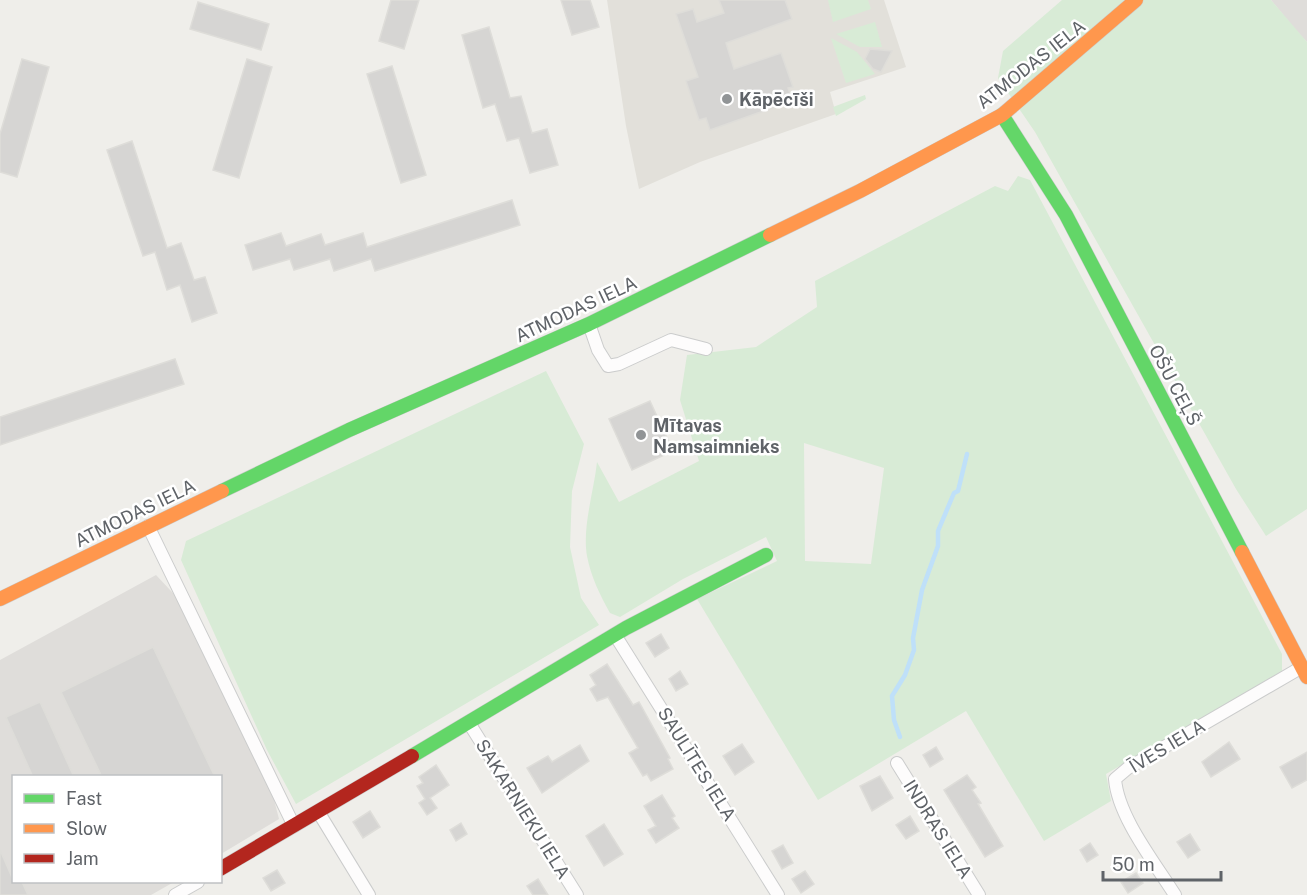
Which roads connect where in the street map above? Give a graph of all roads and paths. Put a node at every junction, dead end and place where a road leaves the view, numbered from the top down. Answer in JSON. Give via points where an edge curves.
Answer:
{"nodes":[{"id":1,"x":1136,"y":0,"type":"edge"},
{"id":2,"x":1002,"y":115,"type":"junction"},
{"id":3,"x":589,"y":324,"type":"junction"},
{"id":4,"x":706,"y":349,"type":"dead end"},
{"id":5,"x":148,"y":526,"type":"junction"},
{"id":6,"x":765,"y":555,"type":"dead end"},
{"id":7,"x":0,"y":598,"type":"edge"},
{"id":8,"x":615,"y":635,"type":"junction"},
{"id":9,"x":1304,"y":672,"type":"edge"},
{"id":10,"x":469,"y":723,"type":"junction"},
{"id":11,"x":897,"y":763,"type":"dead end"},
{"id":12,"x":319,"y":813,"type":"junction"},
{"id":13,"x":294,"y":826,"type":"junction"},
{"id":14,"x":222,"y":868,"type":"edge"},
{"id":15,"x":196,"y":883,"type":"edge"},
{"id":16,"x":176,"y":895,"type":"edge"},
{"id":17,"x":369,"y":895,"type":"edge"},
{"id":18,"x":577,"y":895,"type":"edge"},
{"id":19,"x":778,"y":895,"type":"edge"},
{"id":20,"x":979,"y":895,"type":"edge"},
{"id":21,"x":1175,"y":895,"type":"edge"}],
"edges":[{"from":1,"to":2,"type":"main road","name":"ATMODAS IELA"},
{"from":2,"to":3,"type":"main road","name":"ATMODAS IELA","via":[[860,191]]},
{"from":2,"to":9,"type":"main road","name":"OŠU CEĻŠ","via":[[1066,215]]},
{"from":3,"to":4,"type":"street","via":[[608,366],[671,340]]},
{"from":3,"to":5,"type":"main road","name":"ATMODAS IELA","via":[[349,430]]},
{"from":5,"to":7,"type":"main road","name":"ATMODAS IELA"},
{"from":5,"to":13,"type":"street"},
{"from":6,"to":8,"type":"main road","via":[[703,584]]},
{"from":8,"to":10,"type":"main road"},
{"from":8,"to":19,"type":"street","name":"SAULĪTES IELA"},
{"from":9,"to":21,"type":"street","name":"ĪVES IELA","via":[[1128,768],[1115,779],[1116,794],[1130,823]]},
{"from":10,"to":12,"type":"main road"},
{"from":10,"to":18,"type":"street","name":"SAKARNIEKU IELA"},
{"from":11,"to":20,"type":"street","name":"INDRAS IELA"},
{"from":12,"to":13,"type":"main road"},
{"from":12,"to":17,"type":"street"},
{"from":13,"to":14,"type":"main road"},
{"from":15,"to":16,"type":"street"}]}
